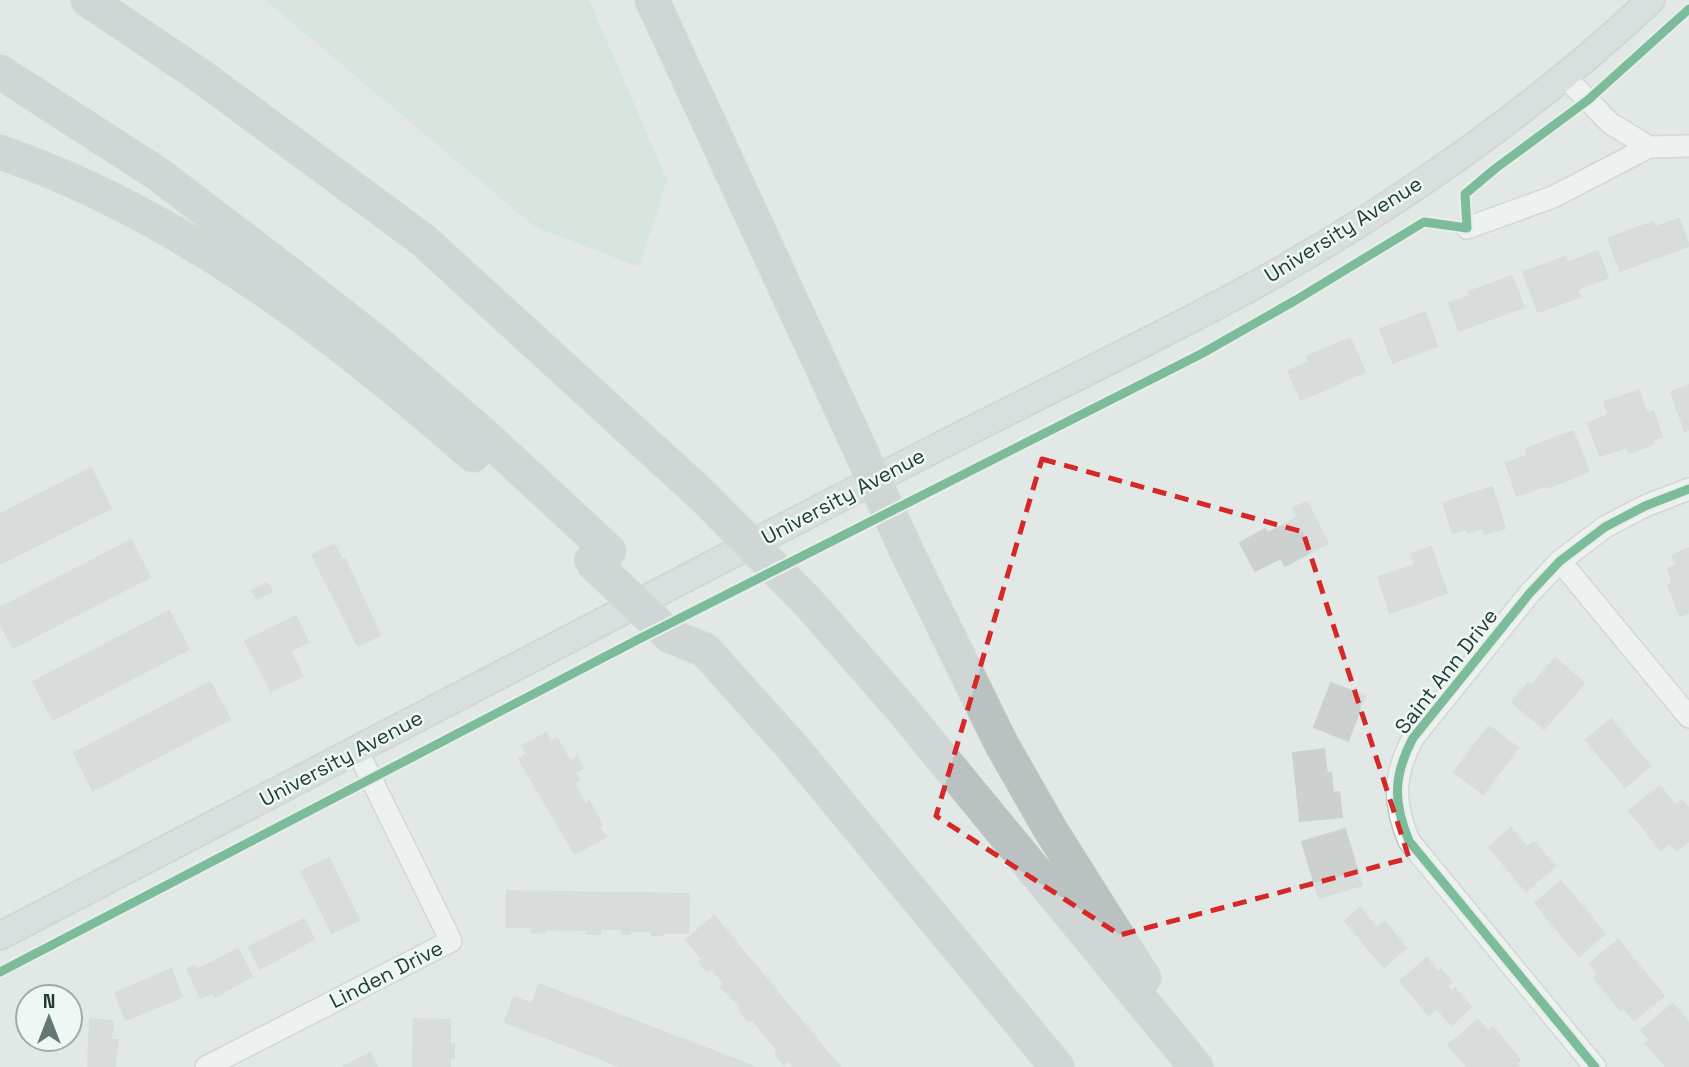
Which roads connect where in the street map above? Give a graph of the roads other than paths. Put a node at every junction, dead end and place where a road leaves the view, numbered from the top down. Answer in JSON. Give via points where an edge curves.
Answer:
{"nodes":[{"id":1,"x":88,"y":0,"type":"edge"},
{"id":2,"x":652,"y":0,"type":"edge"},
{"id":3,"x":1651,"y":0,"type":"edge"},
{"id":4,"x":0,"y":72,"type":"edge"},
{"id":5,"x":1565,"y":77,"type":"junction"},
{"id":6,"x":1689,"y":146,"type":"edge"},
{"id":7,"x":1649,"y":147,"type":"junction"},
{"id":8,"x":0,"y":152,"type":"edge"},
{"id":9,"x":1467,"y":228,"type":"dead end"},
{"id":10,"x":1689,"y":489,"type":"edge"},
{"id":11,"x":599,"y":556,"type":"junction"},
{"id":12,"x":1560,"y":561,"type":"junction"},
{"id":13,"x":1689,"y":718,"type":"edge"},
{"id":14,"x":357,"y":750,"type":"junction"},
{"id":15,"x":0,"y":936,"type":"edge"},
{"id":16,"x":1168,"y":1034,"type":"junction"},
{"id":17,"x":206,"y":1067,"type":"edge"},
{"id":18,"x":1058,"y":1067,"type":"edge"},
{"id":19,"x":1196,"y":1067,"type":"edge"},
{"id":20,"x":1595,"y":1067,"type":"edge"}],
"edges":[{"from":1,"to":16,"type":"highway","bridge":true,"via":[[219,89],[423,240],[702,495],[807,601],[900,707]]},
{"from":2,"to":16,"type":"highway","bridge":true,"via":[[906,550],[1002,745],[1141,971]]},
{"from":3,"to":5,"type":"main road","name":"University Avenue"},
{"from":4,"to":11,"type":"highway","via":[[158,174],[376,342],[495,444]]},
{"from":5,"to":7,"type":"street","via":[[1610,123]]},
{"from":5,"to":14,"type":"main road","name":"University Avenue","via":[[1397,198],[1231,297]]},
{"from":6,"to":7,"type":"street"},
{"from":7,"to":9,"type":"street","via":[[1553,197]]},
{"from":8,"to":11,"type":"highway","via":[[82,184],[140,214],[292,308]]},
{"from":10,"to":12,"type":"street","name":"Saint Ann Drive","via":[[1605,527]]},
{"from":11,"to":18,"type":"highway","via":[[705,650],[793,748]]},
{"from":12,"to":13,"type":"street"},
{"from":12,"to":20,"type":"street","name":"Saint Ann Drive","via":[[1413,738],[1398,774],[1396,797],[1416,851]]},
{"from":14,"to":15,"type":"main road","name":"University Avenue"},
{"from":14,"to":17,"type":"street","name":"Linden Drive","via":[[452,941]]},
{"from":16,"to":19,"type":"highway"}]}
